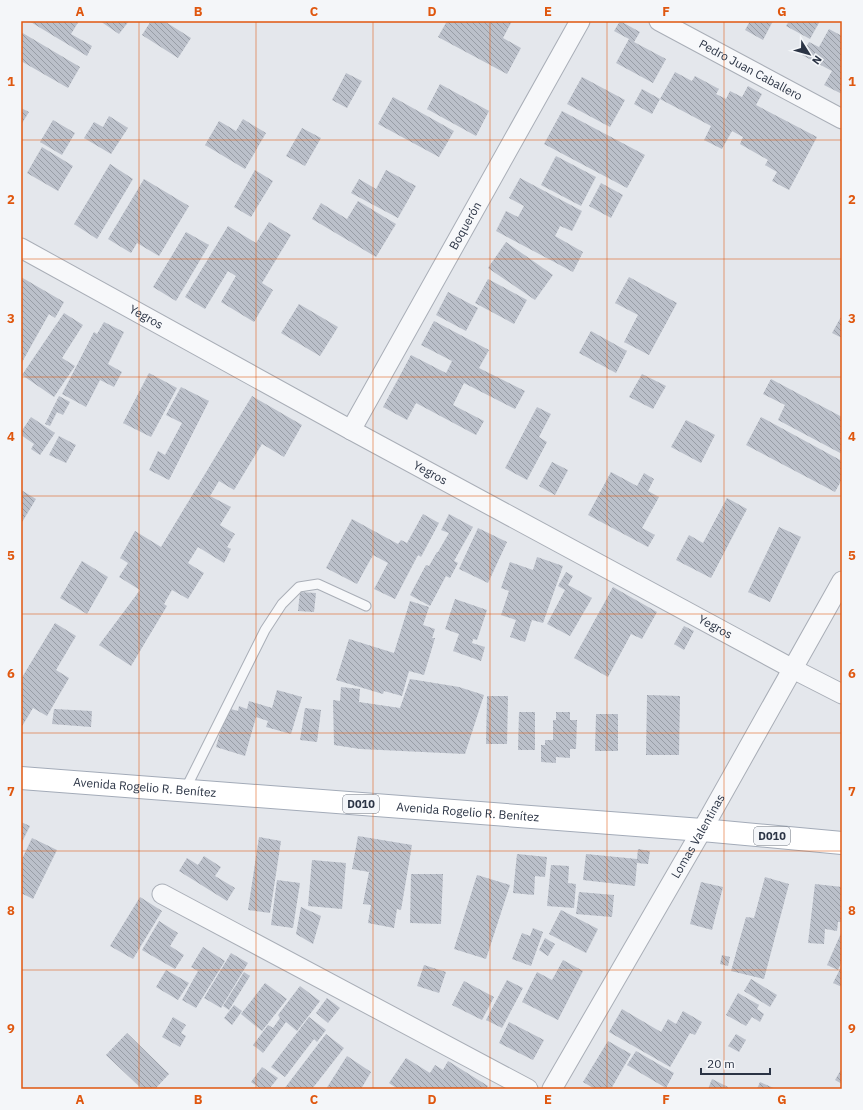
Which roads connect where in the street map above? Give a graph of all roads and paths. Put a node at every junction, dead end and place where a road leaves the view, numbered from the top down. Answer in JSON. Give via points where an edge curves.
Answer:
{"nodes":[{"id":1,"x":580,"y":21,"type":"edge"},
{"id":2,"x":659,"y":21,"type":"edge"},
{"id":3,"x":842,"y":119,"type":"edge"},
{"id":4,"x":21,"y":248,"type":"edge"},
{"id":5,"x":351,"y":430,"type":"junction"},
{"id":6,"x":842,"y":581,"type":"edge"},
{"id":7,"x":366,"y":606,"type":"dead end"},
{"id":8,"x":792,"y":669,"type":"junction"},
{"id":9,"x":842,"y":694,"type":"edge"},
{"id":10,"x":21,"y":778,"type":"edge"},
{"id":11,"x":185,"y":790,"type":"junction"},
{"id":12,"x":702,"y":830,"type":"junction"},
{"id":13,"x":842,"y":843,"type":"edge"},
{"id":14,"x":162,"y":894,"type":"dead end"},
{"id":15,"x":528,"y":1089,"type":"edge"},
{"id":16,"x":552,"y":1089,"type":"edge"}],
"edges":[{"from":1,"to":5,"type":"street","name":"Boquerón"},
{"from":2,"to":3,"type":"street","name":"Pedro Juan Caballero"},
{"from":4,"to":5,"type":"street","name":"Yegros"},
{"from":5,"to":8,"type":"street","name":"Yegros"},
{"from":6,"to":8,"type":"street","name":"Lomas Valentinas"},
{"from":7,"to":11,"type":"lane","via":[[318,584],[300,587],[282,604],[265,630]]},
{"from":8,"to":9,"type":"street","name":"Yegros"},
{"from":8,"to":12,"type":"street","name":"Lomas Valentinas"},
{"from":10,"to":11,"type":"main road","name":"Avenida Rogelio R. Benítez","number":"D010"},
{"from":11,"to":12,"type":"main road","name":"Avenida Rogelio R. Benítez","number":"D010"},
{"from":12,"to":13,"type":"main road","name":"Avenida Rogelio R. Benítez","number":"D010"},
{"from":12,"to":16,"type":"street","name":"Lomas Valentinas"},
{"from":14,"to":15,"type":"street"}]}
